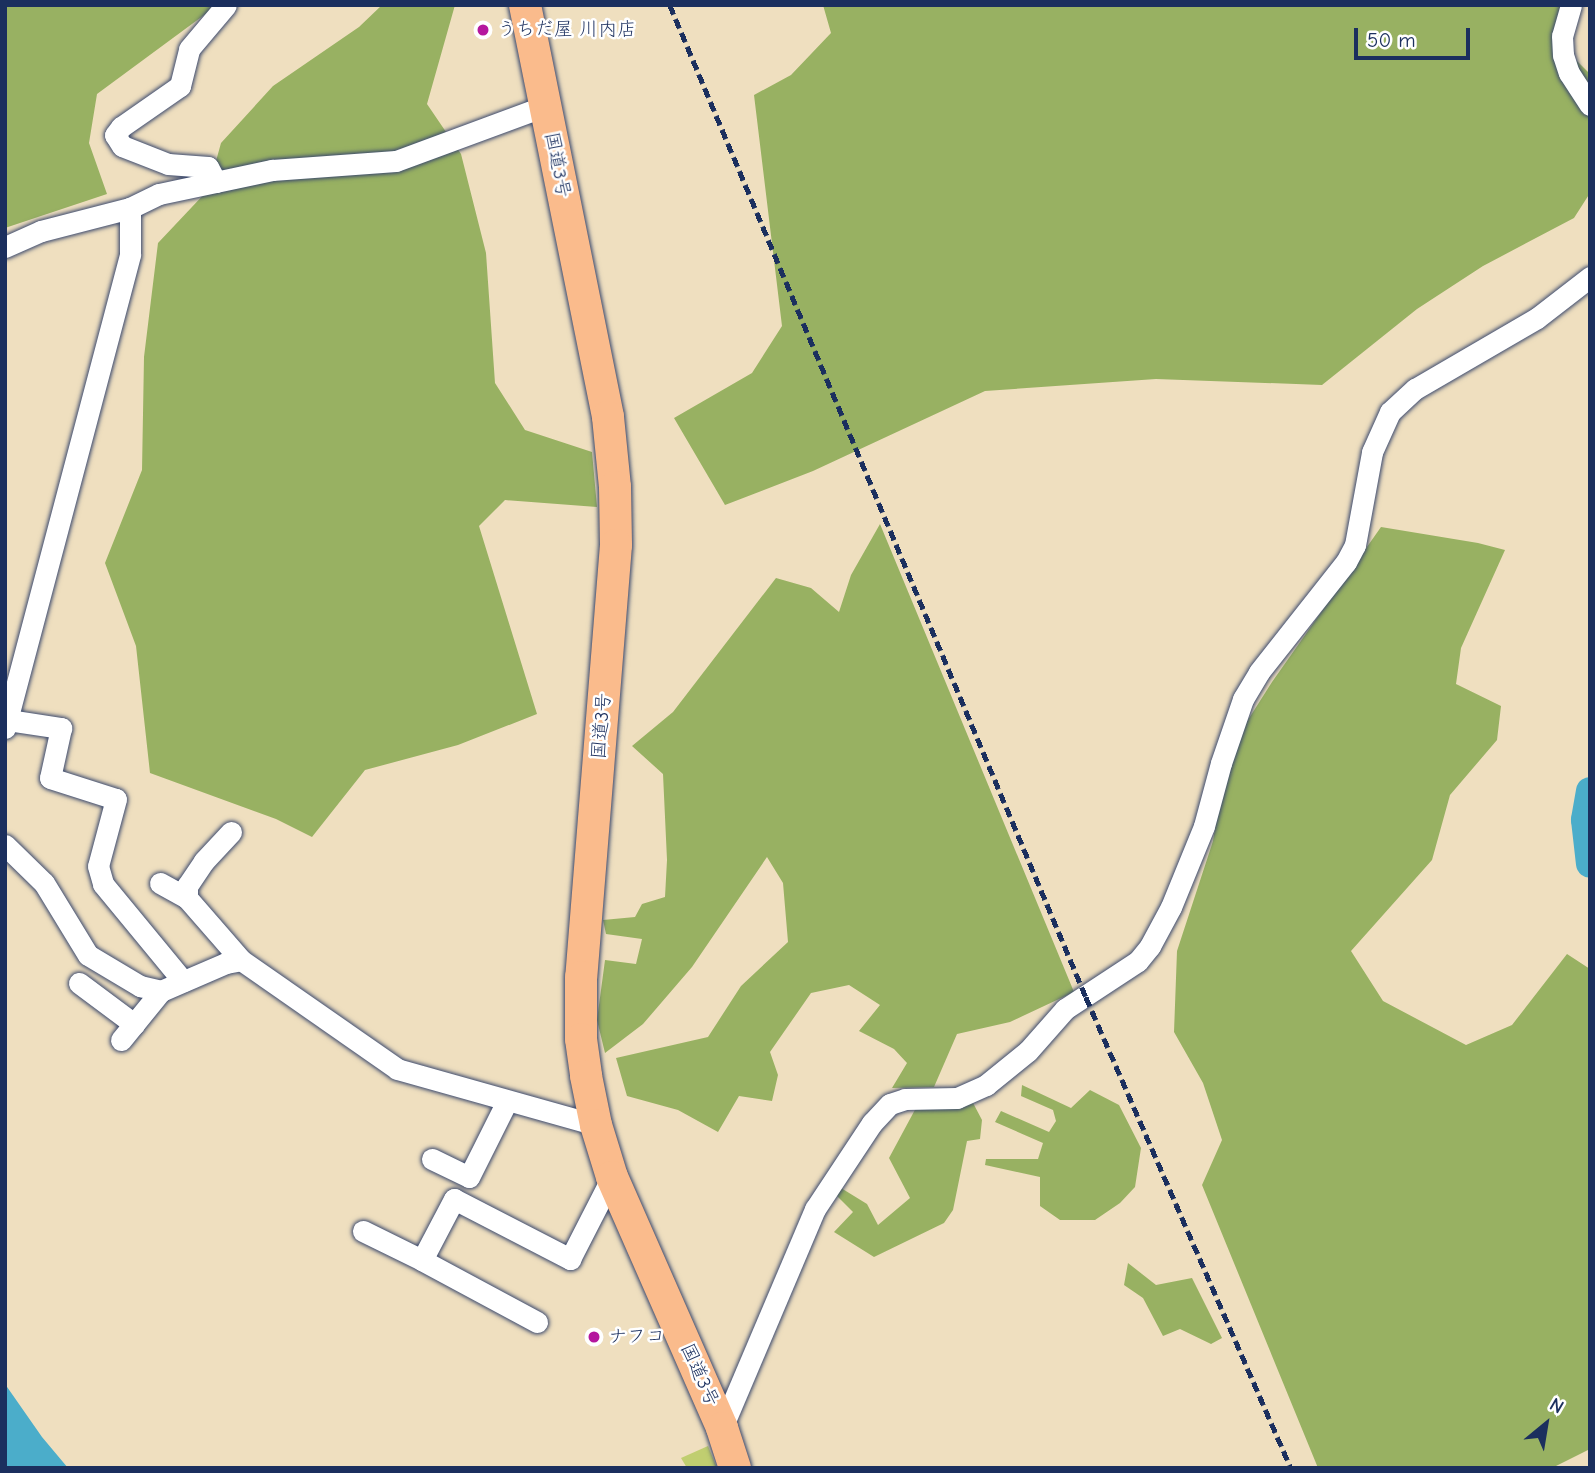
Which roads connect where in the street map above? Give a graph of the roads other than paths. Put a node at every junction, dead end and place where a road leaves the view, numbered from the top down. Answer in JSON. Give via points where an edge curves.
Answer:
{"nodes":[{"id":1,"x":226,"y":5,"type":"edge"},
{"id":2,"x":525,"y":5,"type":"edge"},
{"id":3,"x":1571,"y":5,"type":"edge"},
{"id":4,"x":1590,"y":104,"type":"edge"},
{"id":5,"x":545,"y":106,"type":"junction"},
{"id":6,"x":216,"y":182,"type":"junction"},
{"id":7,"x":130,"y":208,"type":"junction"},
{"id":8,"x":5,"y":247,"type":"edge"},
{"id":9,"x":1590,"y":277,"type":"edge"},
{"id":10,"x":6,"y":724,"type":"edge"},
{"id":11,"x":231,"y":832,"type":"dead end"},
{"id":12,"x":5,"y":845,"type":"edge"},
{"id":13,"x":160,"y":883,"type":"dead end"},
{"id":14,"x":187,"y":898,"type":"junction"},
{"id":15,"x":241,"y":960,"type":"junction"},
{"id":16,"x":183,"y":981,"type":"junction"},
{"id":17,"x":79,"y":983,"type":"dead end"},
{"id":18,"x":161,"y":991,"type":"junction"},
{"id":19,"x":507,"y":1101,"type":"junction"},
{"id":20,"x":596,"y":1125,"type":"junction"},
{"id":21,"x":432,"y":1159,"type":"dead end"},
{"id":22,"x":612,"y":1177,"type":"junction"},
{"id":23,"x":363,"y":1231,"type":"dead end"},
{"id":24,"x":422,"y":1260,"type":"junction"},
{"id":25,"x":537,"y":1322,"type":"dead end"},
{"id":26,"x":722,"y":1428,"type":"junction"},
{"id":27,"x":735,"y":1468,"type":"edge"},
{"id":28,"x":745,"y":1468,"type":"edge"}],
"edges":[{"from":1,"to":6,"type":"street","via":[[188,49],[180,86],[115,135],[122,146],[168,164],[208,167]]},
{"from":2,"to":5,"type":"highway","name":"国道3号"},
{"from":3,"to":4,"type":"street","via":[[1562,36],[1563,55]]},
{"from":5,"to":6,"type":"street","via":[[396,161],[272,170]]},
{"from":5,"to":20,"type":"highway","name":"国道3号","via":[[608,417],[615,487],[616,545],[581,977],[581,1039]]},
{"from":6,"to":7,"type":"street","via":[[159,194]]},
{"from":7,"to":8,"type":"street","via":[[41,231]]},
{"from":7,"to":10,"type":"street","via":[[130,254]]},
{"from":9,"to":26,"type":"street","via":[[1537,318],[1415,389],[1390,412],[1372,452],[1355,545],[1243,699],[1204,827],[1150,946],[1138,961],[1065,1009],[1028,1051],[986,1085],[957,1098],[905,1099],[890,1104],[872,1123],[816,1209]]},
{"from":10,"to":16,"type":"street","via":[[61,728],[50,778],[116,799],[98,866],[103,884]]},
{"from":11,"to":14,"type":"street","via":[[187,886]]},
{"from":12,"to":18,"type":"street","via":[[44,883],[88,954],[140,986]]},
{"from":13,"to":14,"type":"street"},
{"from":14,"to":15,"type":"street"},
{"from":15,"to":16,"type":"street"},
{"from":15,"to":19,"type":"street","via":[[397,1069]]},
{"from":16,"to":18,"type":"street"},
{"from":17,"to":18,"type":"street","via":[[128,1032]]},
{"from":19,"to":20,"type":"street"},
{"from":19,"to":21,"type":"street","via":[[469,1177]]},
{"from":20,"to":22,"type":"highway","name":"国道3号"},
{"from":22,"to":24,"type":"street","via":[[570,1259],[454,1199]]},
{"from":22,"to":26,"type":"highway","name":"国道3号"},
{"from":23,"to":24,"type":"street"},
{"from":24,"to":25,"type":"street"},
{"from":26,"to":27,"type":"highway","name":"国道3号"},
{"from":26,"to":28,"type":"highway","name":"国道3号"}]}
